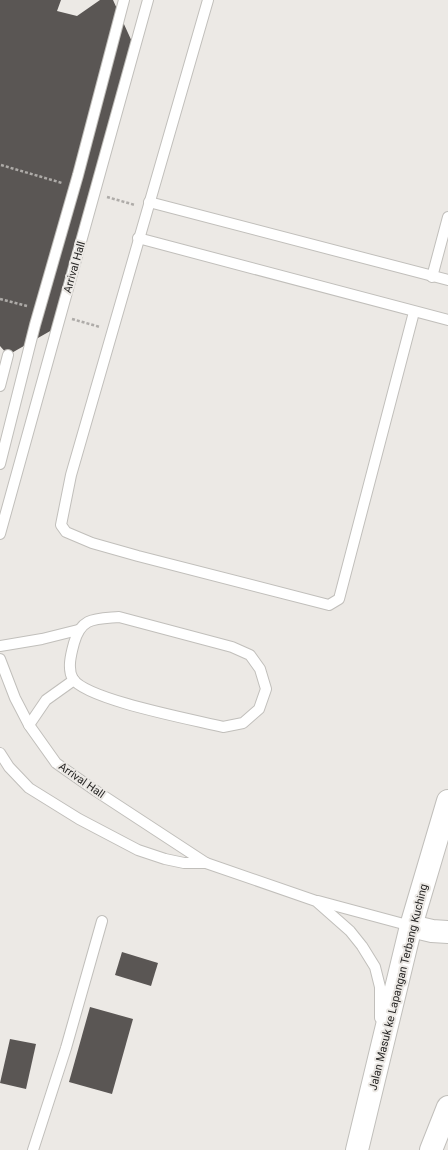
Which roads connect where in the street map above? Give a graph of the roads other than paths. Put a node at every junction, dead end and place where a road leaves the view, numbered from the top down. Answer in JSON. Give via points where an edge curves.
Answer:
{"nodes":[{"id":1,"x":124,"y":0,"type":"edge"},
{"id":2,"x":148,"y":0,"type":"edge"},
{"id":3,"x":208,"y":0,"type":"edge"},
{"id":4,"x":149,"y":202,"type":"junction"},
{"id":5,"x":448,"y":217,"type":"edge"},
{"id":6,"x":138,"y":238,"type":"junction"},
{"id":7,"x":432,"y":277,"type":"junction"},
{"id":8,"x":448,"y":280,"type":"edge"},
{"id":9,"x":414,"y":312,"type":"junction"},
{"id":10,"x":448,"y":320,"type":"edge"},
{"id":11,"x":8,"y":355,"type":"dead end"},
{"id":12,"x":0,"y":386,"type":"edge"},
{"id":13,"x":0,"y":464,"type":"edge"},
{"id":14,"x":0,"y":534,"type":"edge"},
{"id":15,"x":78,"y":630,"type":"junction"},
{"id":16,"x":0,"y":646,"type":"edge"},
{"id":17,"x":0,"y":659,"type":"edge"},
{"id":18,"x":74,"y":680,"type":"junction"},
{"id":19,"x":29,"y":725,"type":"junction"},
{"id":20,"x":0,"y":753,"type":"edge"},
{"id":21,"x":448,"y":801,"type":"edge"},
{"id":22,"x":206,"y":863,"type":"junction"},
{"id":23,"x":316,"y":901,"type":"junction"},
{"id":24,"x":102,"y":921,"type":"dead end"},
{"id":25,"x":411,"y":926,"type":"junction"},
{"id":26,"x":448,"y":932,"type":"edge"},
{"id":27,"x":372,"y":1091,"type":"junction"},
{"id":28,"x":448,"y":1107,"type":"edge"},
{"id":29,"x":33,"y":1150,"type":"edge"},
{"id":30,"x":357,"y":1150,"type":"edge"},
{"id":31,"x":431,"y":1150,"type":"edge"}],
"edges":[{"from":1,"to":13,"type":"lane","via":[[37,317]]},
{"from":2,"to":14,"type":"lane","name":"Arrival Hall"},
{"from":3,"to":4,"type":"lane"},
{"from":4,"to":6,"type":"lane"},
{"from":4,"to":7,"type":"lane"},
{"from":5,"to":7,"type":"lane"},
{"from":6,"to":9,"type":"lane"},
{"from":6,"to":9,"type":"lane","via":[[71,474],[61,525],[66,532],[92,543],[173,565],[330,605],[339,599]]},
{"from":7,"to":8,"type":"lane"},
{"from":9,"to":10,"type":"lane"},
{"from":11,"to":12,"type":"lane"},
{"from":15,"to":16,"type":"lane","via":[[42,640]]},
{"from":15,"to":18,"type":"lane","via":[[70,671]]},
{"from":15,"to":18,"type":"lane","via":[[92,620],[118,617],[232,647],[250,655],[260,669],[266,689],[259,709],[243,723],[223,727],[94,693]]},
{"from":17,"to":19,"type":"lane","name":"Arrival Hall"},
{"from":18,"to":19,"type":"lane","via":[[46,700]]},
{"from":19,"to":22,"type":"lane","name":"Arrival Hall","via":[[56,763]]},
{"from":20,"to":22,"type":"lane","via":[[9,767],[29,788],[78,820],[138,850],[164,859],[184,863]]},
{"from":21,"to":25,"type":"highway","name":"Jalan Masuk ke Lapangan Terbang Kuching"},
{"from":22,"to":23,"type":"lane"},
{"from":23,"to":25,"type":"lane"},
{"from":23,"to":27,"type":"lane","via":[[350,931],[375,967],[381,1003]]},
{"from":24,"to":29,"type":"lane","via":[[66,1048]]},
{"from":25,"to":26,"type":"highway"},
{"from":25,"to":27,"type":"highway","name":"Jalan Masuk ke Lapangan Terbang Kuching"},
{"from":27,"to":30,"type":"highway","name":"Jalan Masuk ke Lapangan Terbang Kuching"},
{"from":28,"to":31,"type":"highway"}]}
